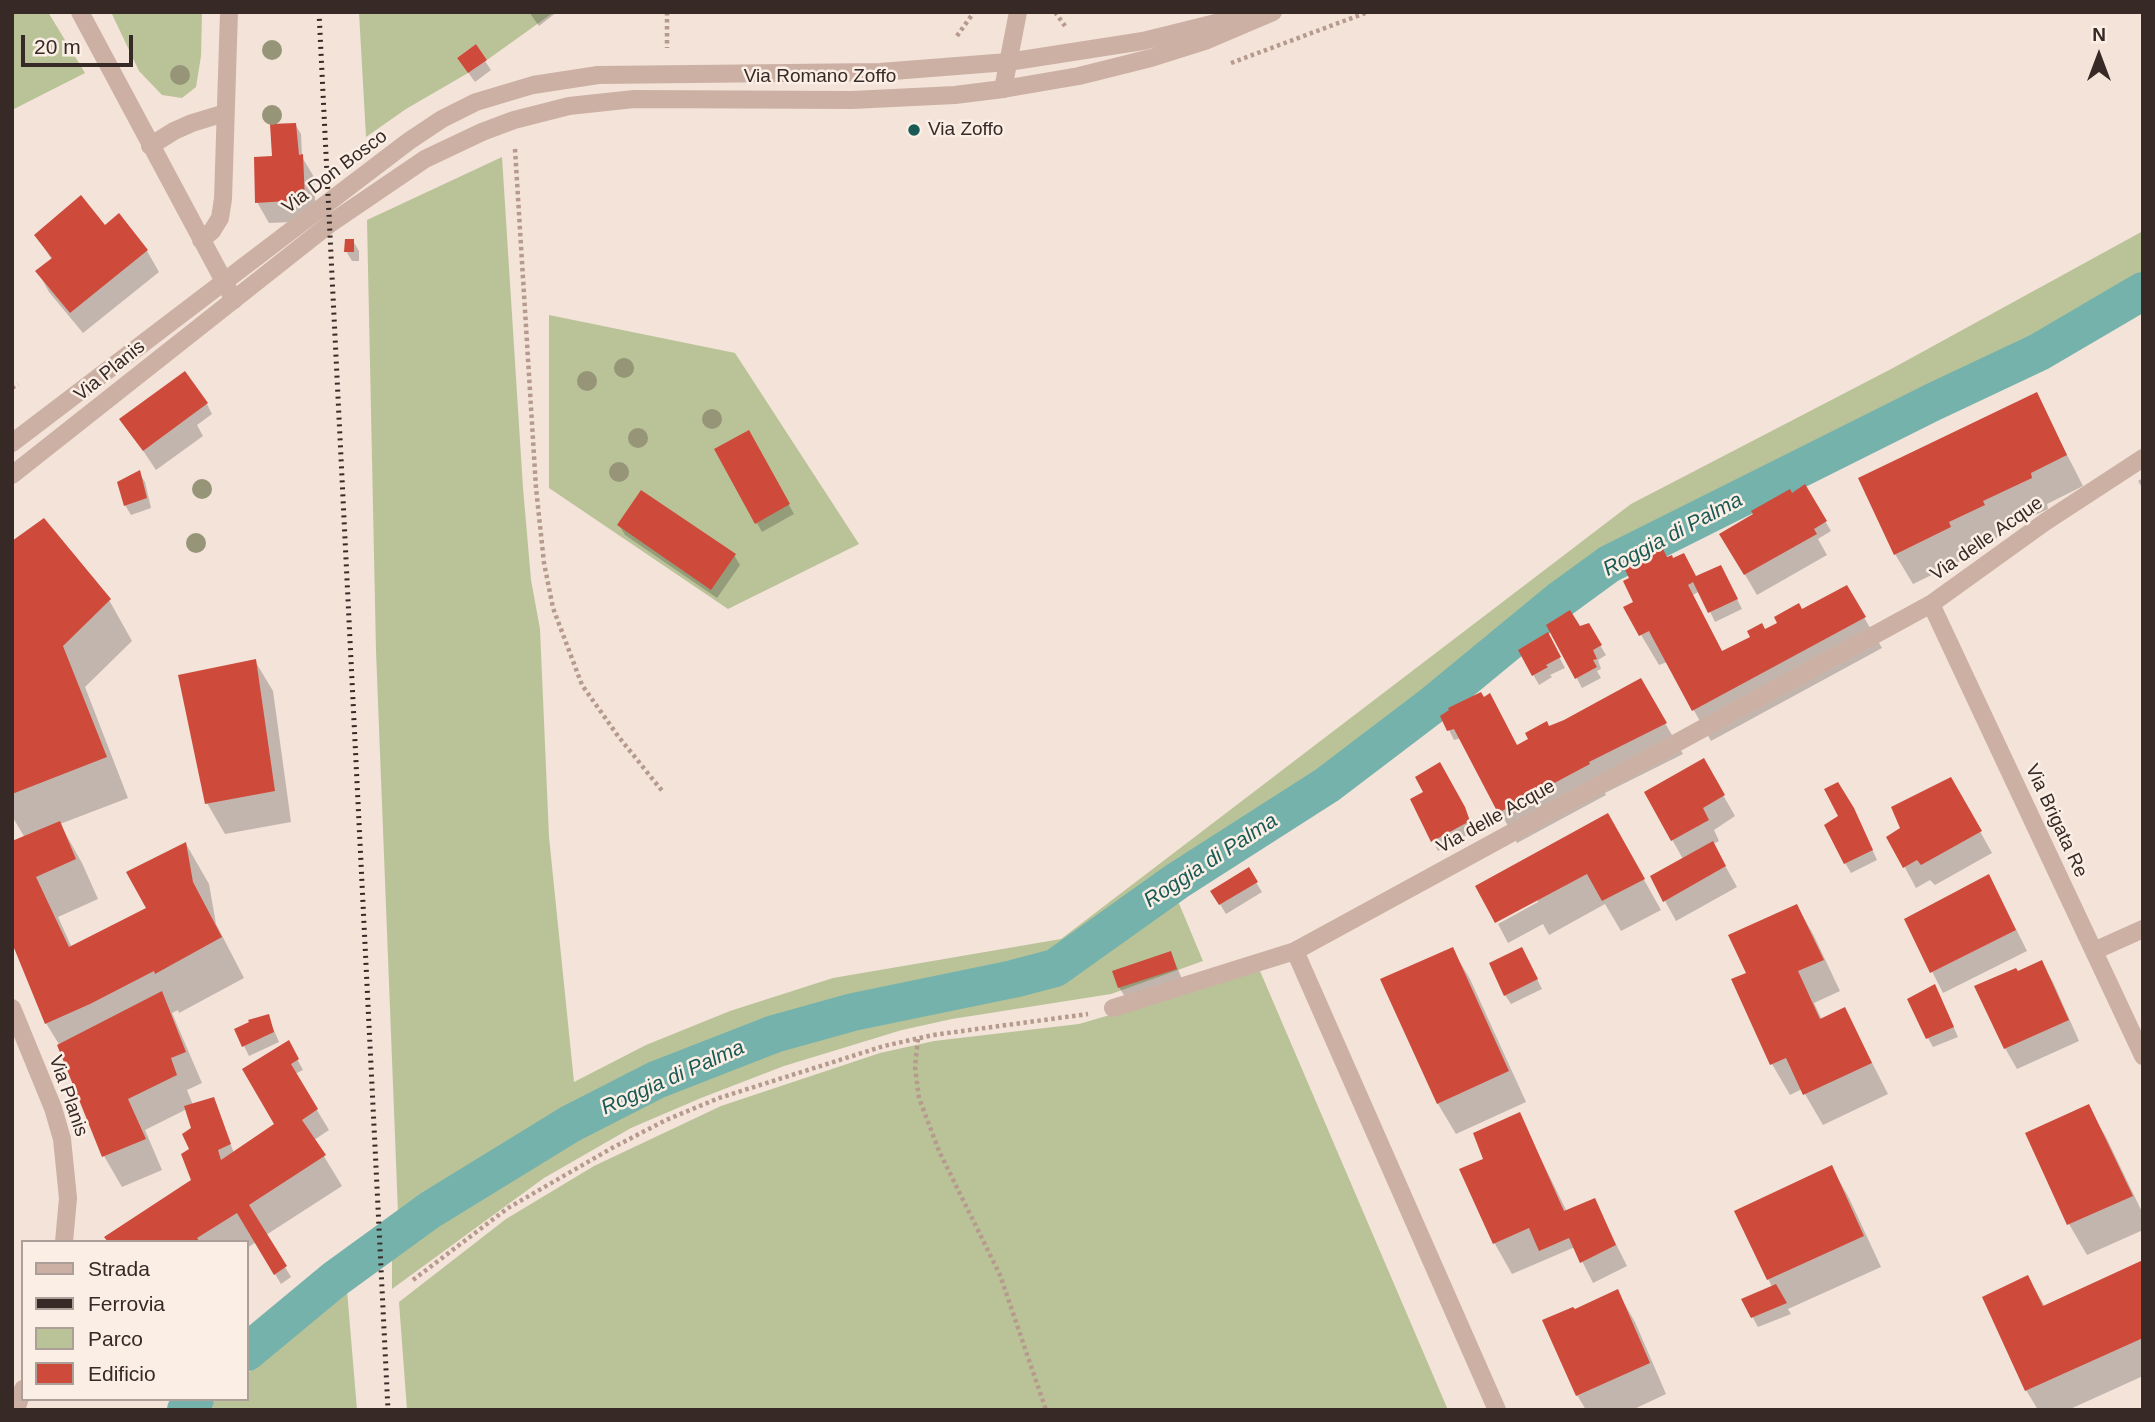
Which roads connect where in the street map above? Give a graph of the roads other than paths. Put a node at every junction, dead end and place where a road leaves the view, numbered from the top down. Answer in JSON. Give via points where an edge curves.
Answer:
{"nodes":[{"id":1,"x":80,"y":12,"type":"edge"},
{"id":2,"x":229,"y":12,"type":"edge"},
{"id":3,"x":1018,"y":12,"type":"edge"},
{"id":4,"x":1257,"y":12,"type":"edge"},
{"id":5,"x":1273,"y":12,"type":"edge"},
{"id":6,"x":1008,"y":62,"type":"junction"},
{"id":7,"x":1003,"y":89,"type":"junction"},
{"id":8,"x":475,"y":102,"type":"joint"},
{"id":9,"x":225,"y":113,"type":"junction"},
{"id":10,"x":150,"y":146,"type":"junction"},
{"id":11,"x":374,"y":192,"type":"joint"},
{"id":12,"x":201,"y":240,"type":"junction"},
{"id":13,"x":225,"y":282,"type":"junction"},
{"id":14,"x":234,"y":300,"type":"junction"},
{"id":15,"x":12,"y":443,"type":"edge"},
{"id":16,"x":2143,"y":458,"type":"edge"},
{"id":17,"x":12,"y":475,"type":"edge"},
{"id":18,"x":1931,"y":604,"type":"junction"},
{"id":19,"x":2143,"y":929,"type":"edge"},
{"id":20,"x":1295,"y":951,"type":"junction"},
{"id":21,"x":2094,"y":951,"type":"junction"},
{"id":22,"x":12,"y":1008,"type":"edge"},
{"id":23,"x":1113,"y":1008,"type":"road end"},
{"id":24,"x":2143,"y":1056,"type":"edge"},
{"id":25,"x":64,"y":1240,"type":"edge"},
{"id":26,"x":1497,"y":1410,"type":"edge"}],
"edges":[{"from":1,"to":10,"type":"street"},
{"from":2,"to":9,"type":"street"},
{"from":3,"to":6,"type":"street"},
{"from":4,"to":6,"type":"street","name":"Via Romano Zoffo","via":[[1143,41]]},
{"from":5,"to":7,"type":"street","name":"Via Romano Zoffo","via":[[1151,58]]},
{"from":6,"to":7,"type":"street"},
{"from":6,"to":8,"type":"street","name":"Via Romano Zoffo","via":[[880,72],[598,75],[533,85]]},
{"from":7,"to":11,"type":"street","name":"Via Romano Zoffo","via":[[852,100],[634,99],[569,106],[482,132],[425,159]]},
{"from":8,"to":13,"type":"street","name":"Via Don Bosco","via":[[409,141]]},
{"from":9,"to":10,"type":"street","via":[[192,122]]},
{"from":9,"to":12,"type":"street","via":[[222,208],[212,231]]},
{"from":10,"to":12,"type":"street"},
{"from":11,"to":14,"type":"street","name":"Via Don Bosco"},
{"from":12,"to":13,"type":"street"},
{"from":13,"to":14,"type":"street"},
{"from":13,"to":15,"type":"street","name":"Via Planis"},
{"from":14,"to":17,"type":"street","name":"Via Planis"},
{"from":16,"to":18,"type":"street","name":"Via delle Acque"},
{"from":18,"to":20,"type":"street","name":"Via delle Acque"},
{"from":18,"to":21,"type":"street","name":"Via Brigata Re"},
{"from":19,"to":21,"type":"street"},
{"from":20,"to":23,"type":"street","name":"Via delle Acque"},
{"from":20,"to":26,"type":"street"},
{"from":21,"to":24,"type":"street","name":"Via Brigata Re"},
{"from":22,"to":25,"type":"street","name":"Via Planis","via":[[62,1139],[68,1198]]}]}
